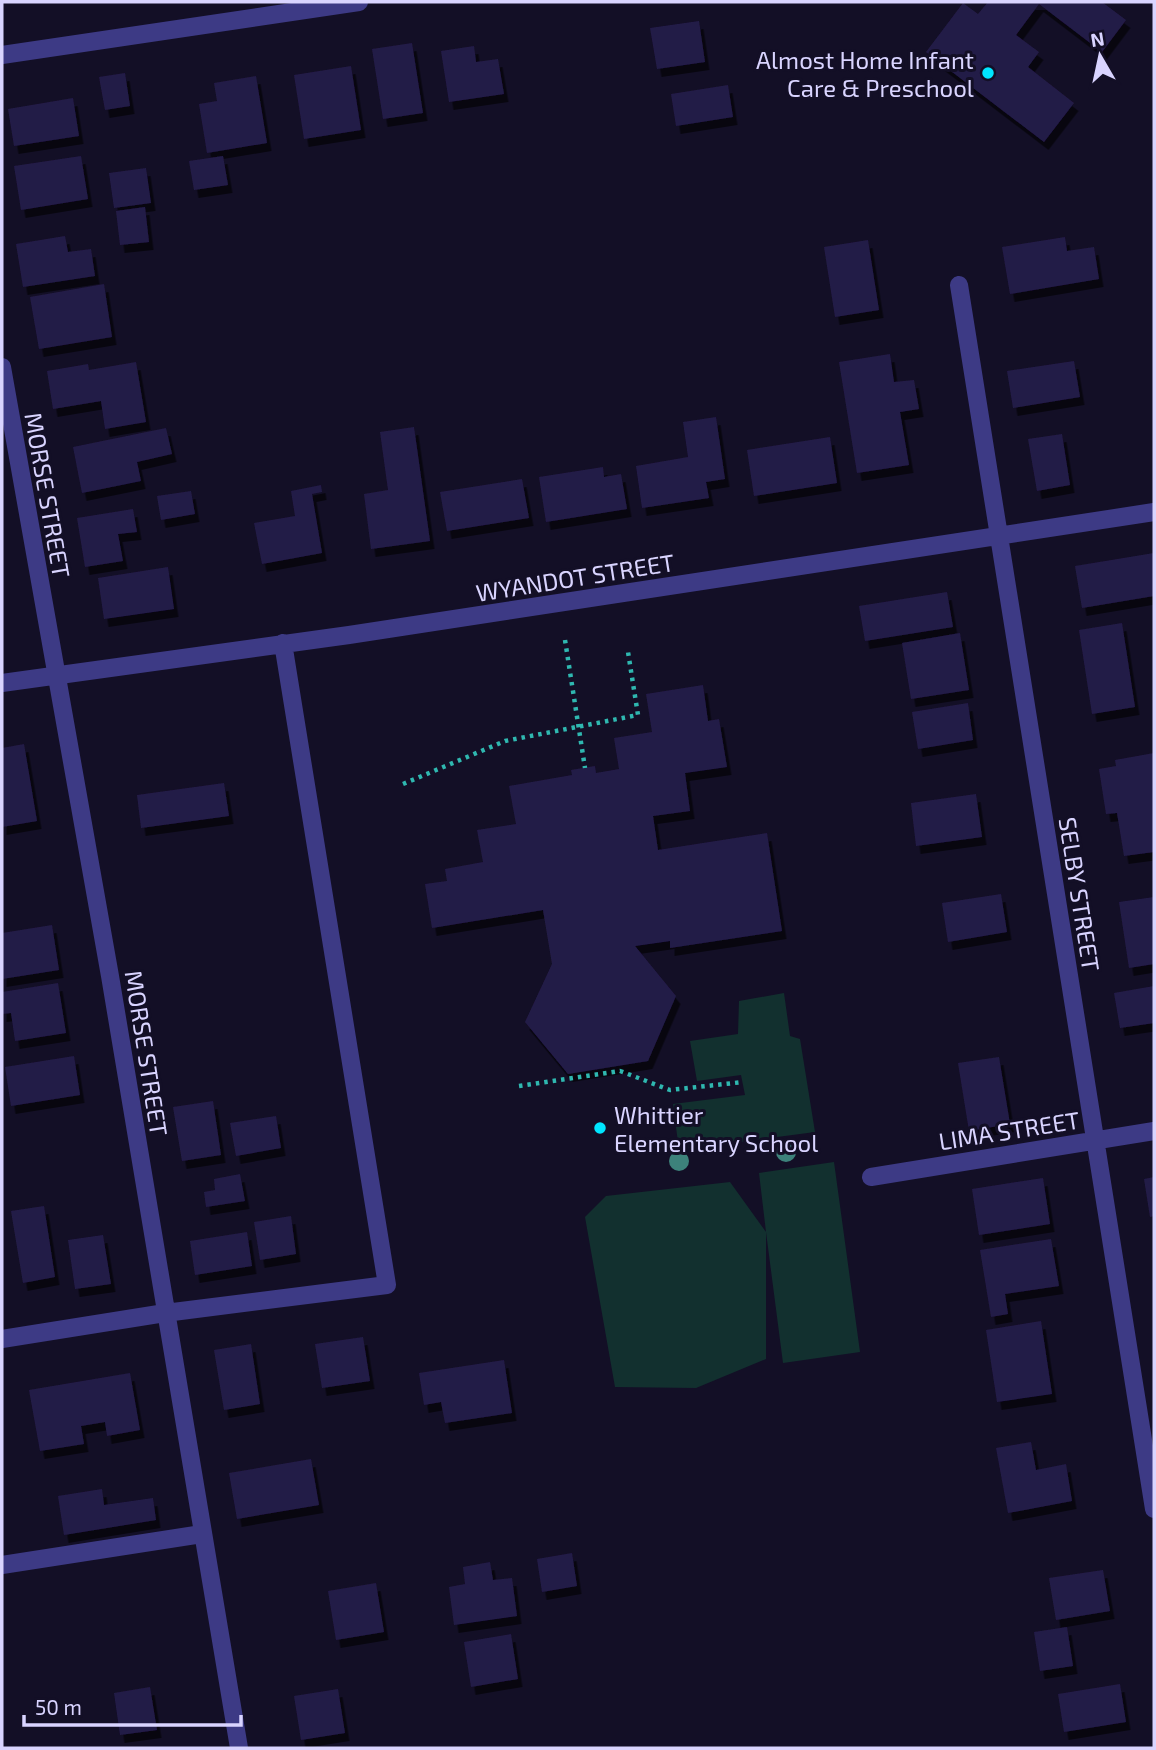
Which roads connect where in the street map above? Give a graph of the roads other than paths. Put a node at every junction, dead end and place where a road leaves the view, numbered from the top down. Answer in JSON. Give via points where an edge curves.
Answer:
{"nodes":[{"id":1,"x":359,"y":2,"type":"edge"},
{"id":2,"x":2,"y":55,"type":"edge"},
{"id":3,"x":960,"y":285,"type":"dead end"},
{"id":4,"x":2,"y":370,"type":"edge"},
{"id":5,"x":1154,"y":513,"type":"edge"},
{"id":6,"x":998,"y":534,"type":"junction"},
{"id":7,"x":283,"y":643,"type":"junction"},
{"id":8,"x":54,"y":676,"type":"junction"},
{"id":9,"x":2,"y":683,"type":"edge"},
{"id":10,"x":1154,"y":1131,"type":"edge"},
{"id":11,"x":1095,"y":1140,"type":"junction"},
{"id":12,"x":871,"y":1177,"type":"dead end"},
{"id":13,"x":165,"y":1313,"type":"junction"},
{"id":14,"x":2,"y":1339,"type":"edge"},
{"id":15,"x":1154,"y":1509,"type":"edge"},
{"id":16,"x":202,"y":1534,"type":"junction"},
{"id":17,"x":2,"y":1565,"type":"edge"},
{"id":18,"x":239,"y":1748,"type":"edge"}],
"edges":[{"from":1,"to":2,"type":"street"},
{"from":3,"to":6,"type":"street","name":"SELBY STREET"},
{"from":4,"to":8,"type":"street","name":"MORSE STREET"},
{"from":5,"to":6,"type":"street","name":"WYANDOT STREET"},
{"from":6,"to":7,"type":"street","name":"WYANDOT STREET"},
{"from":6,"to":11,"type":"street","name":"SELBY STREET"},
{"from":7,"to":8,"type":"street","name":"WYANDOT STREET"},
{"from":7,"to":13,"type":"street","via":[[387,1285]]},
{"from":8,"to":9,"type":"street","name":"WYANDOT STREET"},
{"from":8,"to":13,"type":"street","name":"MORSE STREET","via":[[110,976]]},
{"from":10,"to":11,"type":"street","name":"LIMA STREET"},
{"from":11,"to":12,"type":"street","name":"LIMA STREET"},
{"from":11,"to":15,"type":"street","name":"SELBY STREET"},
{"from":13,"to":14,"type":"street"},
{"from":13,"to":16,"type":"street","name":"MORSE STREET"},
{"from":16,"to":17,"type":"street"},
{"from":16,"to":18,"type":"street","name":"MORSE STREET"}]}
